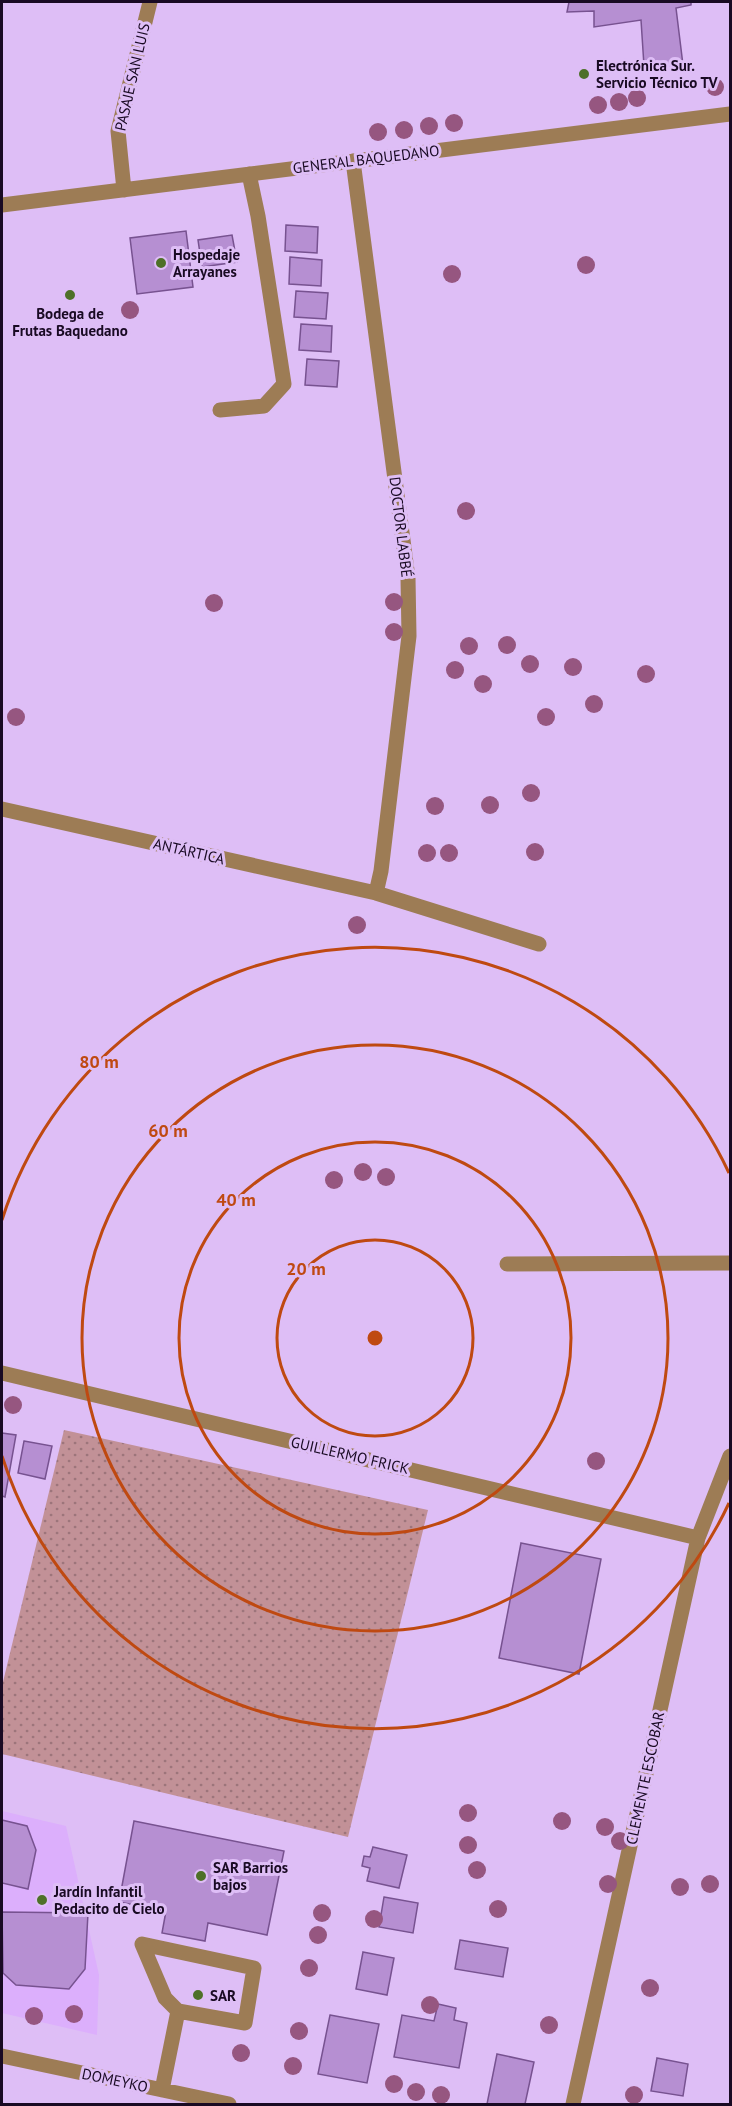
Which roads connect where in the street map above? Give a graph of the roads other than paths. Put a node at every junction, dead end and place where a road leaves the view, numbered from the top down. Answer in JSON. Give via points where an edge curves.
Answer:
{"nodes":[{"id":1,"x":150,"y":2,"type":"edge"},
{"id":2,"x":730,"y":114,"type":"edge"},
{"id":3,"x":353,"y":161,"type":"junction"},
{"id":4,"x":249,"y":174,"type":"junction"},
{"id":5,"x":124,"y":190,"type":"junction"},
{"id":6,"x":2,"y":205,"type":"edge"},
{"id":7,"x":220,"y":410,"type":"dead end"},
{"id":8,"x":2,"y":809,"type":"edge"},
{"id":9,"x":376,"y":893,"type":"junction"},
{"id":10,"x":539,"y":944,"type":"dead end"},
{"id":11,"x":730,"y":1263,"type":"edge"},
{"id":12,"x":507,"y":1264,"type":"dead end"},
{"id":13,"x":2,"y":1373,"type":"edge"},
{"id":14,"x":730,"y":1456,"type":"edge"},
{"id":15,"x":698,"y":1539,"type":"junction"},
{"id":16,"x":178,"y":2011,"type":"junction"},
{"id":17,"x":2,"y":2056,"type":"edge"},
{"id":18,"x":162,"y":2090,"type":"junction"},
{"id":19,"x":230,"y":2104,"type":"edge"},
{"id":20,"x":573,"y":2104,"type":"edge"}],
"edges":[{"from":1,"to":5,"type":"street","name":"PASAJE SAN LUIS","via":[[118,131]]},
{"from":2,"to":3,"type":"street","name":"GENERAL BAQUEDANO"},
{"from":3,"to":4,"type":"street","name":"GENERAL BAQUEDANO"},
{"from":3,"to":9,"type":"street","name":"DOCTOR LABBÉ","via":[[408,578],[409,636]]},
{"from":4,"to":5,"type":"street","name":"GENERAL BAQUEDANO"},
{"from":4,"to":7,"type":"street","via":[[284,384],[264,406]]},
{"from":5,"to":6,"type":"street","name":"GENERAL BAQUEDANO"},
{"from":8,"to":9,"type":"street","name":"ANTÁRTICA"},
{"from":9,"to":10,"type":"street","name":"ANTÁRTICA"},
{"from":11,"to":12,"type":"street"},
{"from":13,"to":15,"type":"street","name":"GUILLERMO FRICK"},
{"from":14,"to":15,"type":"street","name":"CLEMENTE ESCOBAR"},
{"from":15,"to":20,"type":"street","name":"CLEMENTE ESCOBAR"},
{"from":16,"to":16,"type":"street","via":[[165,1998],[142,1944],[254,1968],[245,2023]]},
{"from":16,"to":18,"type":"street"},
{"from":17,"to":18,"type":"street","name":"DOMEYKO"},
{"from":18,"to":19,"type":"street","name":"DOMEYKO"}]}
